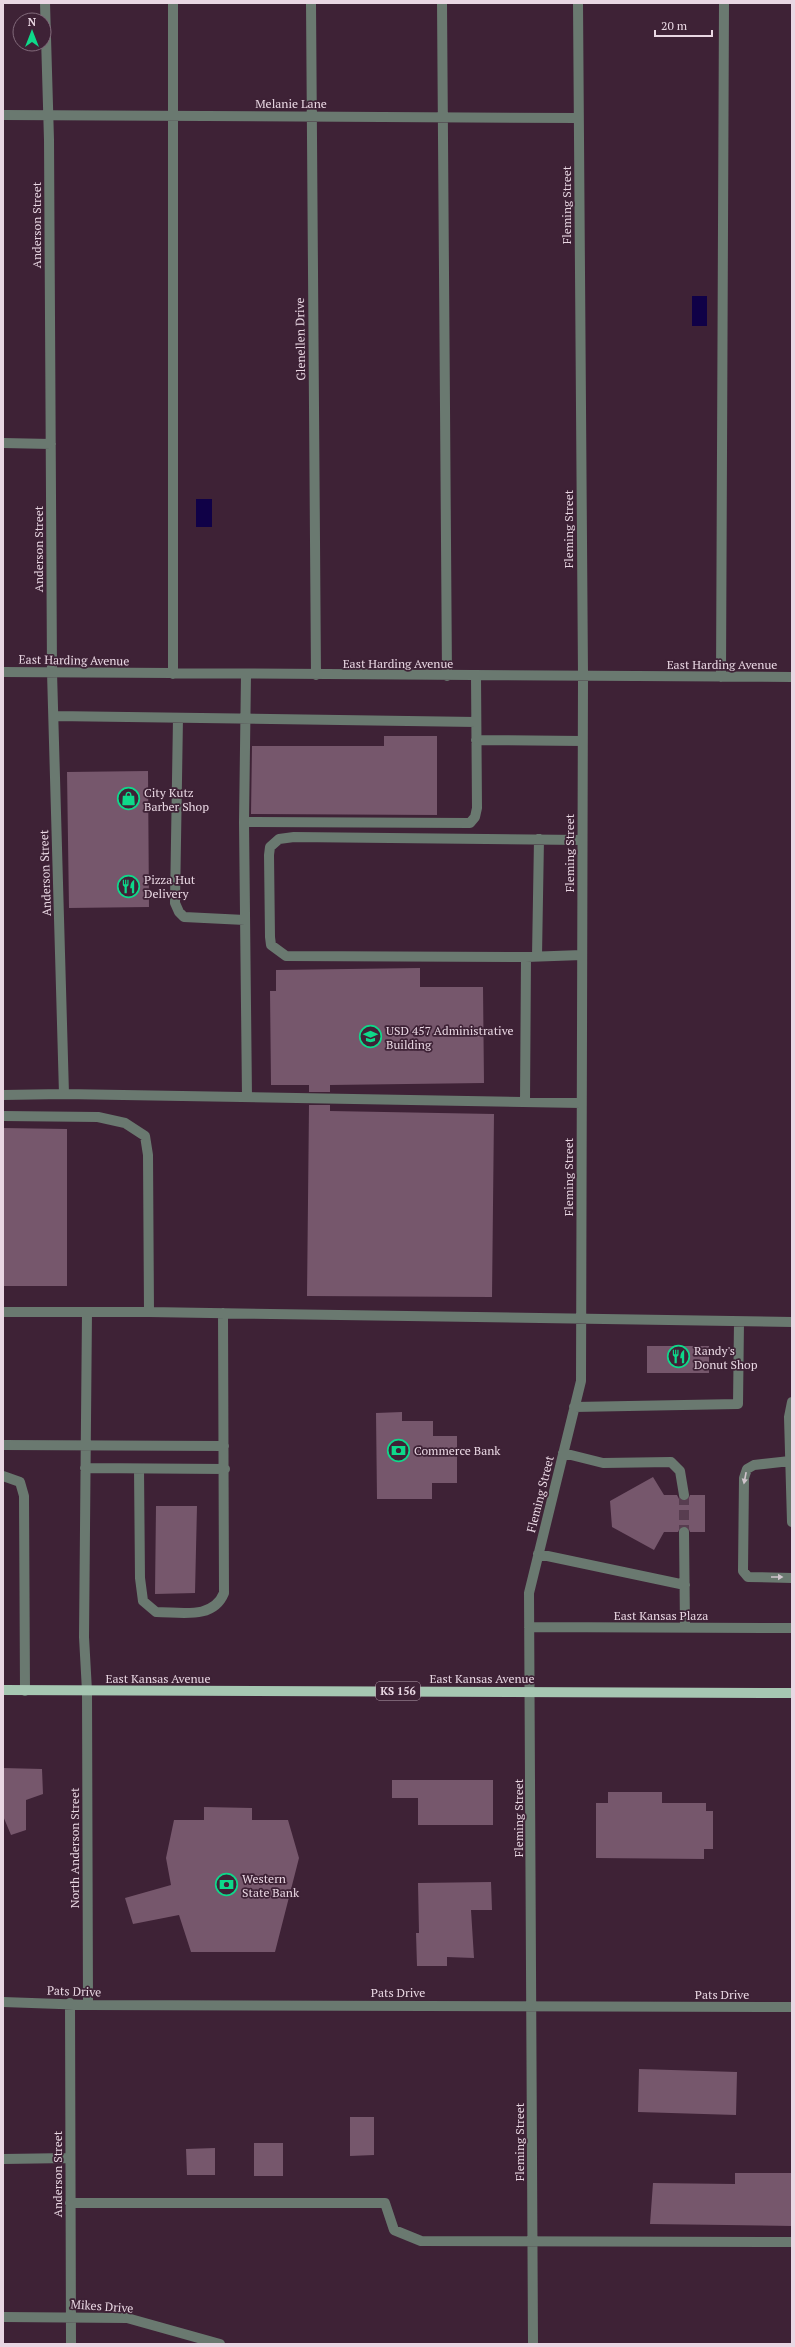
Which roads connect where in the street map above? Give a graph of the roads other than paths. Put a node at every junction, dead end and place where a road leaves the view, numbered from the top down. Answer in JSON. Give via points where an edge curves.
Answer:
{"nodes":[{"id":1,"x":45,"y":3,"type":"edge"},
{"id":2,"x":173,"y":3,"type":"edge"},
{"id":3,"x":311,"y":3,"type":"edge"},
{"id":4,"x":442,"y":3,"type":"edge"},
{"id":5,"x":578,"y":3,"type":"edge"},
{"id":6,"x":724,"y":3,"type":"edge"},
{"id":7,"x":3,"y":115,"type":"edge"},
{"id":8,"x":47,"y":115,"type":"junction"},
{"id":9,"x":174,"y":116,"type":"junction"},
{"id":10,"x":311,"y":116,"type":"junction"},
{"id":11,"x":442,"y":117,"type":"junction"},
{"id":12,"x":578,"y":118,"type":"junction"},
{"id":13,"x":3,"y":443,"type":"edge"},
{"id":14,"x":51,"y":444,"type":"junction"},
{"id":15,"x":3,"y":672,"type":"edge"},
{"id":16,"x":52,"y":672,"type":"junction"},
{"id":17,"x":174,"y":674,"type":"junction"},
{"id":18,"x":246,"y":674,"type":"junction"},
{"id":19,"x":316,"y":676,"type":"junction"},
{"id":20,"x":446,"y":676,"type":"junction"},
{"id":21,"x":476,"y":676,"type":"junction"},
{"id":22,"x":583,"y":676,"type":"junction"},
{"id":23,"x":721,"y":677,"type":"junction"},
{"id":24,"x":792,"y":677,"type":"edge"},
{"id":25,"x":54,"y":716,"type":"junction"},
{"id":26,"x":178,"y":718,"type":"junction"},
{"id":27,"x":245,"y":720,"type":"junction"},
{"id":28,"x":476,"y":722,"type":"junction"},
{"id":29,"x":476,"y":740,"type":"junction"},
{"id":30,"x":582,"y":741,"type":"junction"},
{"id":31,"x":244,"y":822,"type":"junction"},
{"id":32,"x":539,"y":840,"type":"junction"},
{"id":33,"x":582,"y":840,"type":"junction"},
{"id":34,"x":245,"y":920,"type":"junction"},
{"id":35,"x":582,"y":955,"type":"junction"},
{"id":36,"x":537,"y":956,"type":"junction"},
{"id":37,"x":526,"y":957,"type":"junction"},
{"id":38,"x":64,"y":1094,"type":"junction"},
{"id":39,"x":3,"y":1095,"type":"edge"},
{"id":40,"x":247,"y":1097,"type":"junction"},
{"id":41,"x":525,"y":1102,"type":"junction"},
{"id":42,"x":581,"y":1103,"type":"junction"},
{"id":43,"x":3,"y":1116,"type":"edge"},
{"id":44,"x":3,"y":1312,"type":"edge"},
{"id":45,"x":87,"y":1312,"type":"junction"},
{"id":46,"x":149,"y":1312,"type":"junction"},
{"id":47,"x":223,"y":1313,"type":"junction"},
{"id":48,"x":581,"y":1318,"type":"junction"},
{"id":49,"x":739,"y":1322,"type":"junction"},
{"id":50,"x":792,"y":1322,"type":"edge"},
{"id":51,"x":792,"y":1402,"type":"edge"},
{"id":52,"x":574,"y":1406,"type":"junction"},
{"id":53,"x":3,"y":1445,"type":"edge"},
{"id":54,"x":86,"y":1446,"type":"junction"},
{"id":55,"x":224,"y":1446,"type":"junction"},
{"id":56,"x":563,"y":1453,"type":"junction"},
{"id":57,"x":790,"y":1461,"type":"junction"},
{"id":58,"x":85,"y":1468,"type":"junction"},
{"id":59,"x":139,"y":1469,"type":"junction"},
{"id":60,"x":225,"y":1469,"type":"junction"},
{"id":61,"x":3,"y":1476,"type":"edge"},
{"id":62,"x":684,"y":1495,"type":"tunnel mouth"},
{"id":63,"x":792,"y":1522,"type":"edge"},
{"id":64,"x":684,"y":1532,"type":"tunnel mouth"},
{"id":65,"x":538,"y":1554,"type":"junction"},
{"id":66,"x":792,"y":1578,"type":"edge"},
{"id":67,"x":685,"y":1585,"type":"junction"},
{"id":68,"x":529,"y":1627,"type":"junction"},
{"id":69,"x":685,"y":1628,"type":"junction"},
{"id":70,"x":792,"y":1628,"type":"edge"},
{"id":71,"x":3,"y":1690,"type":"edge"},
{"id":72,"x":25,"y":1690,"type":"junction"},
{"id":73,"x":87,"y":1691,"type":"junction"},
{"id":74,"x":531,"y":1691,"type":"junction"},
{"id":75,"x":792,"y":1692,"type":"edge"},
{"id":76,"x":3,"y":2002,"type":"edge"},
{"id":77,"x":70,"y":2003,"type":"junction"},
{"id":78,"x":88,"y":2004,"type":"junction"},
{"id":79,"x":532,"y":2006,"type":"junction"},
{"id":80,"x":792,"y":2007,"type":"edge"},
{"id":81,"x":70,"y":2158,"type":"junction"},
{"id":82,"x":3,"y":2159,"type":"edge"},
{"id":83,"x":70,"y":2203,"type":"junction"},
{"id":84,"x":532,"y":2241,"type":"junction"},
{"id":85,"x":792,"y":2242,"type":"edge"},
{"id":86,"x":3,"y":2317,"type":"edge"},
{"id":87,"x":70,"y":2317,"type":"junction"},
{"id":88,"x":214,"y":2343,"type":"edge"},
{"id":89,"x":70,"y":2344,"type":"edge"},
{"id":90,"x":533,"y":2344,"type":"edge"}],
"edges":[{"from":1,"to":8,"type":"street","name":"Anderson Street"},
{"from":2,"to":9,"type":"street"},
{"from":3,"to":10,"type":"street","name":"Glenellen Drive"},
{"from":4,"to":11,"type":"street"},
{"from":5,"to":12,"type":"street","name":"Fleming Street"},
{"from":6,"to":23,"type":"street"},
{"from":7,"to":8,"type":"street","name":"Melanie Lane"},
{"from":8,"to":9,"type":"street","name":"Melanie Lane"},
{"from":8,"to":14,"type":"street","name":"Anderson Street"},
{"from":9,"to":10,"type":"street","name":"Melanie Lane"},
{"from":9,"to":17,"type":"street"},
{"from":10,"to":11,"type":"street","name":"Melanie Lane"},
{"from":10,"to":19,"type":"street","name":"Glenellen Drive"},
{"from":11,"to":12,"type":"street","name":"Melanie Lane"},
{"from":11,"to":20,"type":"street"},
{"from":12,"to":22,"type":"street","name":"Fleming Street"},
{"from":13,"to":14,"type":"street"},
{"from":14,"to":16,"type":"street","name":"Anderson Street"},
{"from":15,"to":16,"type":"street","name":"East Harding Avenue"},
{"from":16,"to":17,"type":"street","name":"East Harding Avenue"},
{"from":16,"to":25,"type":"street","name":"Anderson Street"},
{"from":17,"to":18,"type":"street","name":"East Harding Avenue"},
{"from":18,"to":19,"type":"street","name":"East Harding Avenue"},
{"from":18,"to":27,"type":"street"},
{"from":19,"to":20,"type":"street","name":"East Harding Avenue"},
{"from":20,"to":21,"type":"street","name":"East Harding Avenue"},
{"from":21,"to":22,"type":"street","name":"East Harding Avenue"},
{"from":21,"to":28,"type":"street"},
{"from":22,"to":23,"type":"street","name":"East Harding Avenue"},
{"from":22,"to":30,"type":"street","name":"Fleming Street"},
{"from":23,"to":24,"type":"street","name":"East Harding Avenue"},
{"from":25,"to":26,"type":"street"},
{"from":25,"to":38,"type":"street","name":"Anderson Street"},
{"from":26,"to":27,"type":"street"},
{"from":26,"to":34,"type":"street","via":[[175,903],[184,917]]},
{"from":27,"to":28,"type":"street"},
{"from":27,"to":31,"type":"street"},
{"from":28,"to":29,"type":"street"},
{"from":29,"to":30,"type":"street"},
{"from":29,"to":31,"type":"street","via":[[477,808],[475,818],[470,823]]},
{"from":30,"to":33,"type":"street","name":"Fleming Street"},
{"from":31,"to":34,"type":"street"},
{"from":32,"to":33,"type":"street"},
{"from":32,"to":36,"type":"street"},
{"from":32,"to":37,"type":"street","via":[[294,837],[279,839],[270,847],[269,855],[271,945],[286,956]]},
{"from":33,"to":35,"type":"street","name":"Fleming Street"},
{"from":34,"to":40,"type":"street"},
{"from":35,"to":36,"type":"street"},
{"from":35,"to":42,"type":"street","name":"Fleming Street"},
{"from":36,"to":37,"type":"street"},
{"from":37,"to":41,"type":"street"},
{"from":38,"to":39,"type":"street"},
{"from":38,"to":40,"type":"street"},
{"from":40,"to":41,"type":"street"},
{"from":41,"to":42,"type":"street"},
{"from":42,"to":48,"type":"street","name":"Fleming Street"},
{"from":43,"to":46,"type":"street","via":[[98,1117],[125,1122],[145,1136],[148,1155]]},
{"from":44,"to":45,"type":"street"},
{"from":45,"to":46,"type":"street"},
{"from":45,"to":54,"type":"street","name":"North Anderson Street"},
{"from":46,"to":47,"type":"street"},
{"from":47,"to":48,"type":"street"},
{"from":47,"to":55,"type":"street"},
{"from":48,"to":49,"type":"street"},
{"from":48,"to":52,"type":"street","name":"Fleming Street","via":[[581,1381]]},
{"from":49,"to":50,"type":"street"},
{"from":49,"to":52,"type":"street","via":[[738,1404]]},
{"from":51,"to":57,"type":"street","via":[[788,1417]]},
{"from":52,"to":56,"type":"street","name":"Fleming Street"},
{"from":53,"to":54,"type":"street"},
{"from":54,"to":55,"type":"street"},
{"from":54,"to":58,"type":"street","name":"North Anderson Street"},
{"from":55,"to":60,"type":"street"},
{"from":56,"to":62,"type":"street","via":[[603,1463],[670,1462],[680,1471]]},
{"from":56,"to":65,"type":"street","name":"Fleming Street"},
{"from":57,"to":63,"type":"street"},
{"from":57,"to":66,"type":"street","one_way":true,"via":[[754,1465],[747,1469],[744,1478],[743,1570],[748,1577]]},
{"from":58,"to":59,"type":"street"},
{"from":58,"to":73,"type":"street","name":"North Anderson Street","via":[[84,1637]]},
{"from":59,"to":60,"type":"street"},
{"from":59,"to":60,"type":"street","via":[[143,1601],[156,1612],[207,1612],[219,1604],[224,1593]]},
{"from":61,"to":72,"type":"street","via":[[20,1482],[24,1496]]},
{"from":64,"to":67,"type":"street"},
{"from":65,"to":67,"type":"street"},
{"from":65,"to":68,"type":"street","name":"Fleming Street","via":[[529,1593]]},
{"from":67,"to":69,"type":"street"},
{"from":68,"to":69,"type":"street","name":"East Kansas Plaza"},
{"from":68,"to":74,"type":"street","name":"Fleming Street"},
{"from":69,"to":70,"type":"street","name":"East Kansas Plaza"},
{"from":71,"to":72,"type":"main road","name":"East Kansas Avenue","number":"KS 156"},
{"from":72,"to":73,"type":"main road","name":"East Kansas Avenue","number":"KS 156"},
{"from":73,"to":74,"type":"main road","name":"East Kansas Avenue","number":"KS 156"},
{"from":73,"to":78,"type":"street","name":"North Anderson Street"},
{"from":74,"to":75,"type":"main road","name":"East Kansas Avenue","number":"KS 156"},
{"from":74,"to":79,"type":"street","name":"Fleming Street"},
{"from":76,"to":77,"type":"street","name":"Pats Drive"},
{"from":77,"to":78,"type":"street","name":"Pats Drive"},
{"from":77,"to":81,"type":"street","name":"Anderson Street"},
{"from":78,"to":79,"type":"street","name":"Pats Drive"},
{"from":79,"to":80,"type":"street","name":"Pats Drive"},
{"from":79,"to":84,"type":"street","name":"Fleming Street"},
{"from":81,"to":82,"type":"street"},
{"from":81,"to":83,"type":"street","name":"Anderson Street"},
{"from":83,"to":84,"type":"street","via":[[385,2203],[394,2230],[421,2241]]},
{"from":83,"to":87,"type":"street","name":"Anderson Street"},
{"from":84,"to":85,"type":"street"},
{"from":84,"to":90,"type":"street","name":"Fleming Street"},
{"from":86,"to":87,"type":"street","name":"Mikes Drive"},
{"from":87,"to":88,"type":"street","name":"Mikes Drive","via":[[127,2318]]},
{"from":87,"to":89,"type":"street","name":"Anderson Street"}]}
